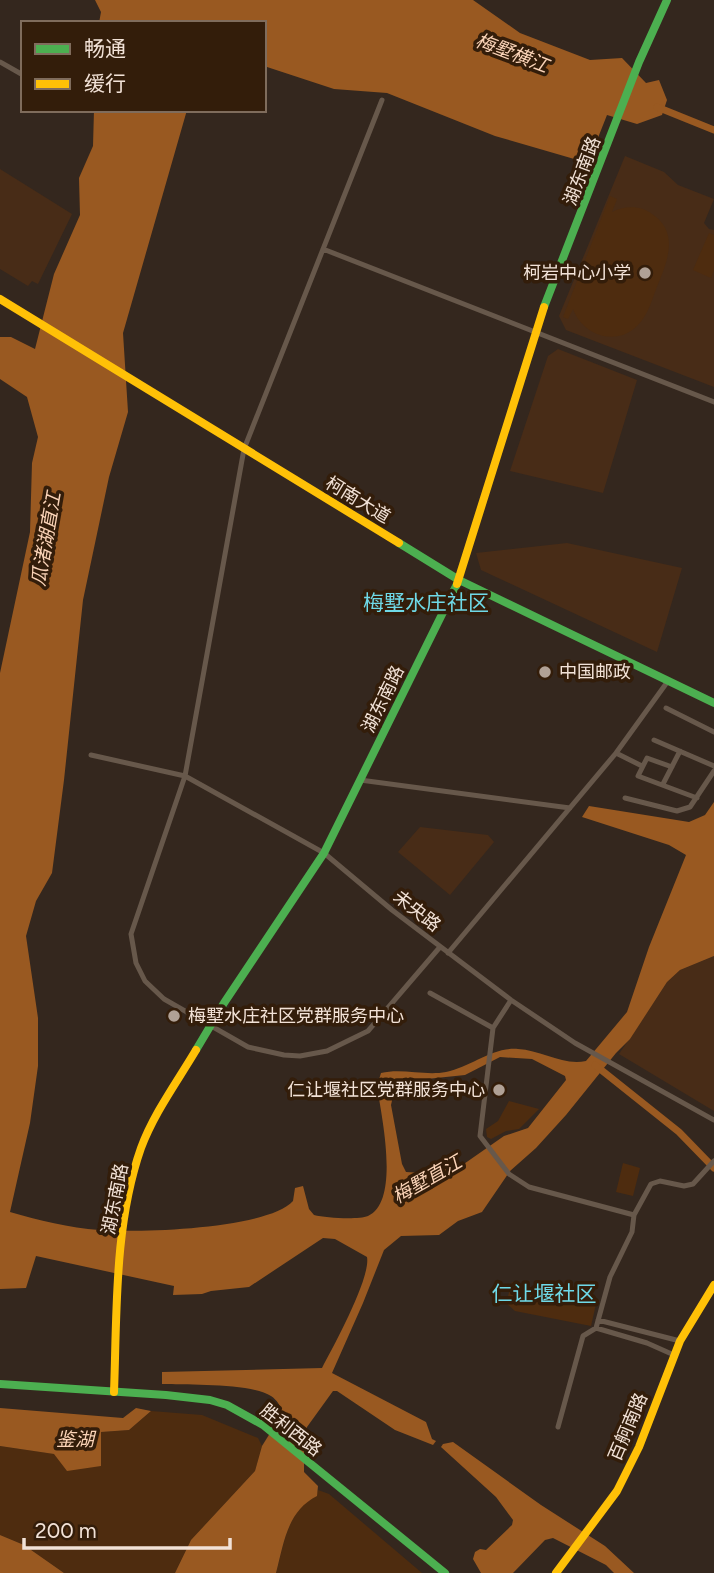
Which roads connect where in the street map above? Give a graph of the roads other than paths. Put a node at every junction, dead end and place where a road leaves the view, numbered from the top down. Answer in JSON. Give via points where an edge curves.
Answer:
{"nodes":[{"id":1,"x":667,"y":0,"type":"edge"},
{"id":2,"x":0,"y":62,"type":"edge"},
{"id":3,"x":21,"y":74,"type":"edge"},
{"id":4,"x":382,"y":100,"type":"dead end"},
{"id":5,"x":323,"y":249,"type":"junction"},
{"id":6,"x":0,"y":299,"type":"edge"},
{"id":7,"x":535,"y":332,"type":"junction"},
{"id":8,"x":714,"y":402,"type":"edge"},
{"id":9,"x":244,"y":449,"type":"junction"},
{"id":10,"x":459,"y":580,"type":"junction"},
{"id":11,"x":668,"y":680,"type":"junction"},
{"id":12,"x":714,"y":703,"type":"edge"},
{"id":13,"x":666,"y":708,"type":"dead end"},
{"id":14,"x":714,"y":732,"type":"edge"},
{"id":15,"x":654,"y":740,"type":"dead end"},
{"id":16,"x":680,"y":751,"type":"junction"},
{"id":17,"x":616,"y":753,"type":"junction"},
{"id":18,"x":91,"y":755,"type":"dead end"},
{"id":19,"x":642,"y":766,"type":"junction"},
{"id":20,"x":672,"y":767,"type":"junction"},
{"id":21,"x":714,"y":769,"type":"edge"},
{"id":22,"x":185,"y":776,"type":"junction"},
{"id":23,"x":360,"y":780,"type":"junction"},
{"id":24,"x":663,"y":784,"type":"junction"},
{"id":25,"x":625,"y":798,"type":"dead end"},
{"id":26,"x":697,"y":798,"type":"junction"},
{"id":27,"x":570,"y":808,"type":"junction"},
{"id":28,"x":324,"y":853,"type":"junction"},
{"id":29,"x":440,"y":947,"type":"junction"},
{"id":30,"x":448,"y":953,"type":"junction"},
{"id":31,"x":430,"y":993,"type":"dead end"},
{"id":32,"x":511,"y":1000,"type":"junction"},
{"id":33,"x":210,"y":1027,"type":"junction"},
{"id":34,"x":493,"y":1028,"type":"junction"},
{"id":35,"x":714,"y":1120,"type":"edge"},
{"id":36,"x":714,"y":1161,"type":"edge"},
{"id":37,"x":634,"y":1214,"type":"junction"},
{"id":38,"x":714,"y":1285,"type":"edge"},
{"id":39,"x":597,"y":1321,"type":"junction"},
{"id":40,"x":596,"y":1328,"type":"junction"},
{"id":41,"x":680,"y":1341,"type":"junction"},
{"id":42,"x":674,"y":1355,"type":"junction"},
{"id":43,"x":0,"y":1384,"type":"edge"},
{"id":44,"x":114,"y":1392,"type":"junction"},
{"id":45,"x":558,"y":1427,"type":"dead end"},
{"id":46,"x":445,"y":1573,"type":"edge"},
{"id":47,"x":556,"y":1573,"type":"edge"}],
"edges":[{"from":1,"to":7,"type":"street","name":"湖东南路"},
{"from":2,"to":3,"type":"street"},
{"from":4,"to":5,"type":"street"},
{"from":5,"to":7,"type":"street"},
{"from":5,"to":9,"type":"street"},
{"from":6,"to":9,"type":"street","name":"柯南大道"},
{"from":7,"to":8,"type":"street"},
{"from":7,"to":10,"type":"street","name":"湖东南路"},
{"from":9,"to":10,"type":"street","name":"柯南大道"},
{"from":9,"to":22,"type":"street"},
{"from":10,"to":11,"type":"street","name":"柯南大道"},
{"from":10,"to":23,"type":"street","name":"湖东南路"},
{"from":11,"to":12,"type":"street","name":"柯南大道"},
{"from":11,"to":17,"type":"street"},
{"from":13,"to":14,"type":"street"},
{"from":15,"to":16,"type":"street"},
{"from":16,"to":20,"type":"street"},
{"from":16,"to":21,"type":"street"},
{"from":17,"to":19,"type":"street"},
{"from":17,"to":27,"type":"street"},
{"from":18,"to":22,"type":"street","name":"未央路"},
{"from":19,"to":20,"type":"street","via":[[647,758]]},
{"from":19,"to":24,"type":"street","via":[[638,776]]},
{"from":20,"to":24,"type":"street"},
{"from":21,"to":26,"type":"street"},
{"from":22,"to":28,"type":"street","name":"未央路"},
{"from":22,"to":33,"type":"street","via":[[131,934],[145,981],[163,999]]},
{"from":23,"to":27,"type":"street"},
{"from":23,"to":28,"type":"street","name":"湖东南路"},
{"from":24,"to":26,"type":"street"},
{"from":25,"to":26,"type":"street","via":[[677,811],[691,807]]},
{"from":27,"to":30,"type":"street"},
{"from":28,"to":29,"type":"street","name":"未央路"},
{"from":28,"to":33,"type":"street","name":"湖东南路"},
{"from":29,"to":30,"type":"street","name":"未央路"},
{"from":29,"to":33,"type":"street","via":[[368,1031],[327,1051],[300,1056],[271,1053]]},
{"from":30,"to":32,"type":"street","name":"未央路"},
{"from":31,"to":34,"type":"street"},
{"from":32,"to":34,"type":"street"},
{"from":32,"to":35,"type":"street","name":"未央路","via":[[575,1043]]},
{"from":33,"to":44,"type":"street","name":"湖东南路","via":[[153,1121],[135,1171],[118,1285]]},
{"from":34,"to":37,"type":"street","via":[[480,1136],[483,1143],[509,1174],[529,1187]]},
{"from":36,"to":37,"type":"street","via":[[693,1184],[651,1184]]},
{"from":37,"to":39,"type":"street","via":[[632,1232],[610,1277]]},
{"from":38,"to":41,"type":"street","name":"百舸南路"},
{"from":39,"to":40,"type":"street"},
{"from":39,"to":41,"type":"street"},
{"from":40,"to":42,"type":"street"},
{"from":40,"to":45,"type":"street","via":[[583,1336]]},
{"from":41,"to":42,"type":"street","name":"百舸南路"},
{"from":42,"to":47,"type":"street","name":"百舸南路","via":[[631,1465]]},
{"from":43,"to":44,"type":"street","name":"胜利西路"},
{"from":44,"to":46,"type":"street","name":"胜利西路","via":[[227,1405],[263,1425]]}]}
